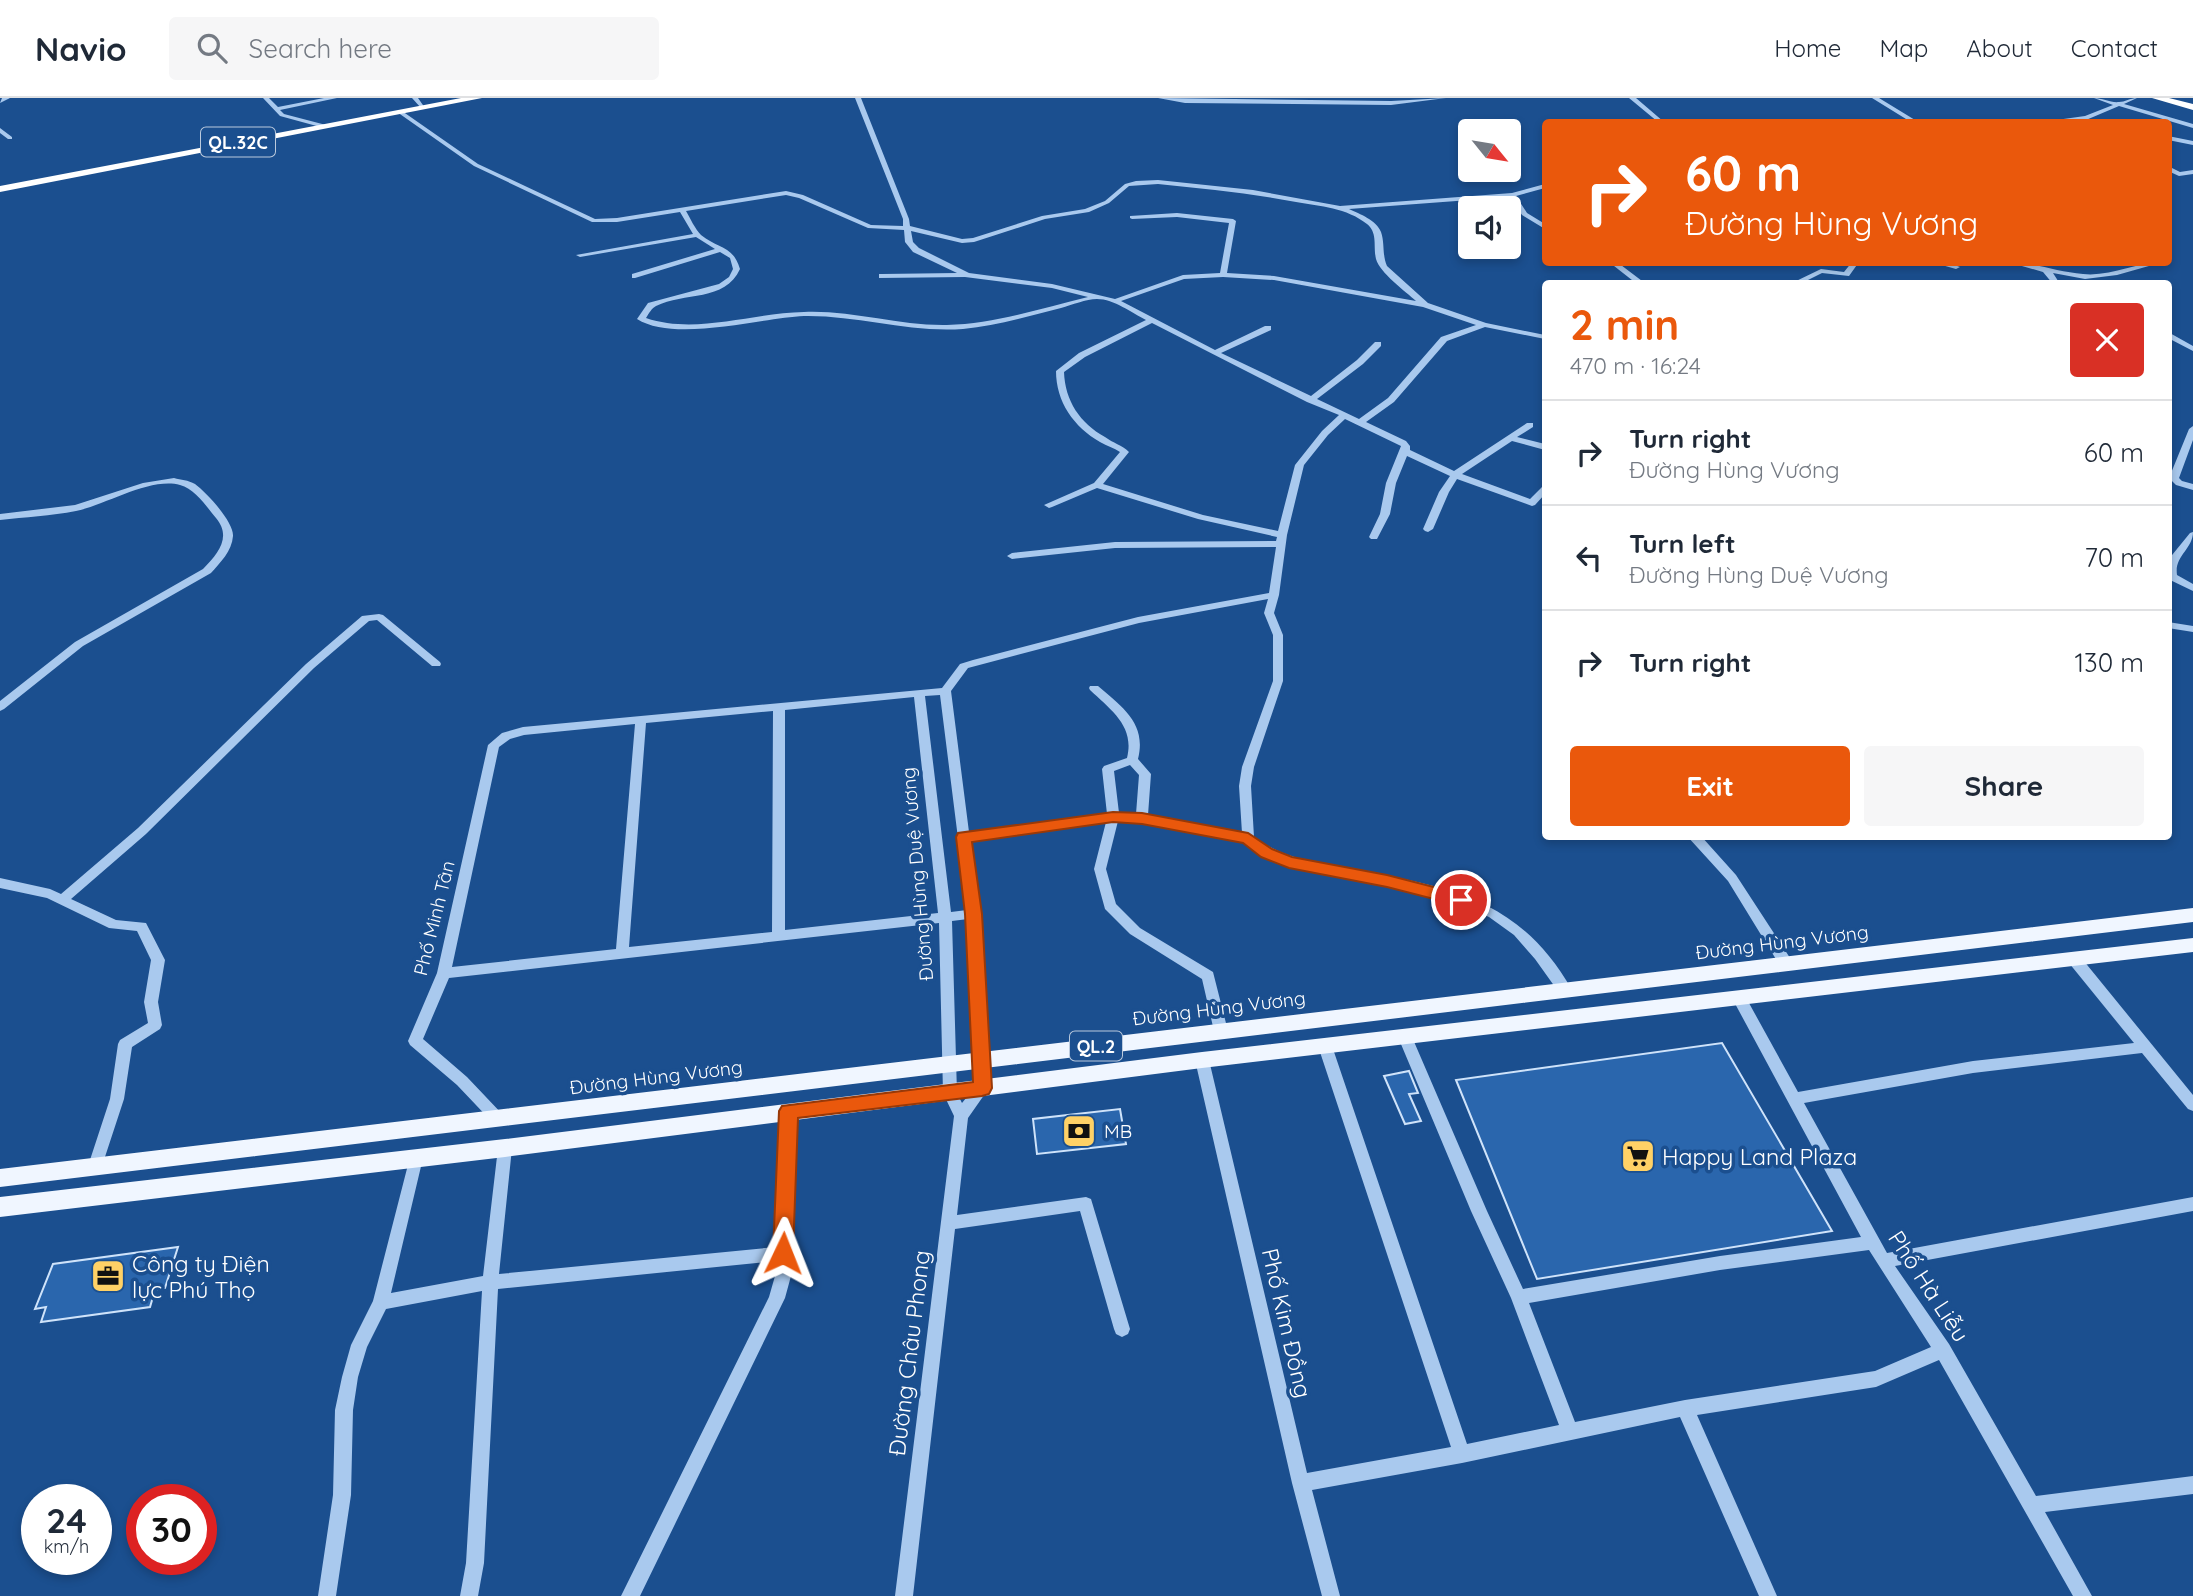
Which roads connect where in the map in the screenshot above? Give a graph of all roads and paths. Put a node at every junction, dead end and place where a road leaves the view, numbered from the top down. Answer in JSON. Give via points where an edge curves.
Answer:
{"nodes":[{"id":1,"x":7,"y":98,"type":"edge"},
{"id":2,"x":266,"y":98,"type":"edge"},
{"id":3,"x":334,"y":98,"type":"edge"},
{"id":4,"x":477,"y":98,"type":"edge"},
{"id":5,"x":859,"y":98,"type":"edge"},
{"id":6,"x":1161,"y":98,"type":"edge"},
{"id":7,"x":1443,"y":98,"type":"edge"},
{"id":8,"x":1632,"y":98,"type":"edge"},
{"id":9,"x":1875,"y":98,"type":"edge"},
{"id":10,"x":2097,"y":98,"type":"edge"},
{"id":11,"x":2134,"y":98,"type":"edge"},
{"id":12,"x":1302,"y":99,"type":"edge"},
{"id":13,"x":2166,"y":99,"type":"edge"},
{"id":14,"x":0,"y":101,"type":"edge"},
{"id":15,"x":419,"y":103,"type":"edge"},
{"id":16,"x":2118,"y":104,"type":"junction"},
{"id":17,"x":2193,"y":107,"type":"edge"},
{"id":18,"x":275,"y":109,"type":"junction"},
{"id":19,"x":400,"y":112,"type":"junction"},
{"id":20,"x":2086,"y":118,"type":"junction"},
{"id":21,"x":1657,"y":119,"type":"edge"},
{"id":22,"x":1910,"y":119,"type":"edge"},
{"id":23,"x":2076,"y":119,"type":"edge"},
{"id":24,"x":2089,"y":119,"type":"edge"},
{"id":25,"x":2160,"y":119,"type":"edge"},
{"id":26,"x":2172,"y":122,"type":"edge"},
{"id":27,"x":324,"y":126,"type":"junction"},
{"id":28,"x":2193,"y":126,"type":"edge"},
{"id":29,"x":0,"y":130,"type":"edge"},
{"id":30,"x":10,"y":138,"type":"dead end"},
{"id":31,"x":2172,"y":139,"type":"edge"},
{"id":32,"x":2193,"y":142,"type":"edge"},
{"id":33,"x":2172,"y":170,"type":"edge"},
{"id":34,"x":2193,"y":172,"type":"edge"},
{"id":35,"x":2179,"y":174,"type":"junction"},
{"id":36,"x":2172,"y":175,"type":"edge"},
{"id":37,"x":1542,"y":188,"type":"edge"},
{"id":38,"x":0,"y":189,"type":"edge"},
{"id":39,"x":1512,"y":195,"type":"junction"},
{"id":40,"x":1340,"y":208,"type":"junction"},
{"id":41,"x":682,"y":209,"type":"junction"},
{"id":42,"x":1132,"y":217,"type":"dead end"},
{"id":43,"x":1542,"y":225,"type":"edge"},
{"id":44,"x":909,"y":228,"type":"junction"},
{"id":45,"x":697,"y":235,"type":"junction"},
{"id":46,"x":723,"y":249,"type":"junction"},
{"id":47,"x":580,"y":255,"type":"dead end"},
{"id":48,"x":1618,"y":266,"type":"edge"},
{"id":49,"x":1853,"y":266,"type":"edge"},
{"id":50,"x":1952,"y":266,"type":"edge"},
{"id":51,"x":2028,"y":266,"type":"edge"},
{"id":52,"x":2145,"y":266,"type":"edge"},
{"id":53,"x":1956,"y":267,"type":"dead end"},
{"id":54,"x":2046,"y":270,"type":"junction"},
{"id":55,"x":967,"y":275,"type":"junction"},
{"id":56,"x":1223,"y":275,"type":"junction"},
{"id":57,"x":635,"y":276,"type":"dead end"},
{"id":58,"x":881,"y":276,"type":"dead end"},
{"id":59,"x":1637,"y":280,"type":"edge"},
{"id":60,"x":1802,"y":280,"type":"edge"},
{"id":61,"x":2054,"y":280,"type":"edge"},
{"id":62,"x":1100,"y":296,"type":"junction"},
{"id":63,"x":1115,"y":301,"type":"junction"},
{"id":64,"x":1425,"y":305,"type":"junction"},
{"id":65,"x":1152,"y":320,"type":"junction"},
{"id":66,"x":1484,"y":325,"type":"junction"},
{"id":67,"x":1268,"y":328,"type":"dead end"},
{"id":68,"x":1542,"y":336,"type":"edge"},
{"id":69,"x":2172,"y":336,"type":"edge"},
{"id":70,"x":1378,"y":344,"type":"dead end"},
{"id":71,"x":2193,"y":349,"type":"edge"},
{"id":72,"x":1215,"y":354,"type":"junction"},
{"id":73,"x":1310,"y":400,"type":"junction"},
{"id":74,"x":1343,"y":416,"type":"junction"},
{"id":75,"x":1360,"y":422,"type":"junction"},
{"id":76,"x":1530,"y":425,"type":"dead end"},
{"id":77,"x":2193,"y":429,"type":"edge"},
{"id":78,"x":1513,"y":439,"type":"junction"},
{"id":79,"x":1542,"y":446,"type":"edge"},
{"id":80,"x":1405,"y":451,"type":"junction"},
{"id":81,"x":1455,"y":475,"type":"junction"},
{"id":82,"x":2172,"y":480,"type":"edge"},
{"id":83,"x":2179,"y":483,"type":"junction"},
{"id":84,"x":1097,"y":485,"type":"junction"},
{"id":85,"x":2193,"y":487,"type":"edge"},
{"id":86,"x":1542,"y":492,"type":"edge"},
{"id":87,"x":1049,"y":505,"type":"dead end"},
{"id":88,"x":0,"y":517,"type":"edge"},
{"id":89,"x":1429,"y":529,"type":"dead end"},
{"id":90,"x":2193,"y":535,"type":"edge"},
{"id":91,"x":1374,"y":537,"type":"dead end"},
{"id":92,"x":1281,"y":539,"type":"junction"},
{"id":93,"x":1012,"y":556,"type":"dead end"},
{"id":94,"x":2172,"y":561,"type":"edge"},
{"id":95,"x":2172,"y":578,"type":"edge"},
{"id":96,"x":2193,"y":588,"type":"edge"},
{"id":97,"x":1274,"y":595,"type":"junction"},
{"id":98,"x":2172,"y":626,"type":"edge"},
{"id":99,"x":2193,"y":629,"type":"edge"},
{"id":100,"x":436,"y":664,"type":"dead end"},
{"id":101,"x":1094,"y":688,"type":"dead end"},
{"id":102,"x":945,"y":691,"type":"junction"},
{"id":103,"x":919,"y":695,"type":"junction"},
{"id":104,"x":0,"y":707,"type":"edge"},
{"id":105,"x":779,"y":707,"type":"junction"},
{"id":106,"x":640,"y":720,"type":"junction"},
{"id":107,"x":1132,"y":760,"type":"junction"},
{"id":108,"x":1113,"y":817,"type":"junction"},
{"id":109,"x":1142,"y":818,"type":"junction"},
{"id":110,"x":964,"y":837,"type":"junction"},
{"id":111,"x":1248,"y":839,"type":"junction"},
{"id":112,"x":1697,"y":840,"type":"edge"},
{"id":113,"x":0,"y":883,"type":"edge"},
{"id":114,"x":63,"y":899,"type":"junction"},
{"id":115,"x":974,"y":914,"type":"junction"},
{"id":116,"x":2193,"y":915,"type":"edge"},
{"id":117,"x":944,"y":918,"type":"junction"},
{"id":118,"x":778,"y":936,"type":"junction"},
{"id":119,"x":2193,"y":945,"type":"edge"},
{"id":120,"x":1894,"y":951,"type":"junction"},
{"id":121,"x":622,"y":953,"type":"junction"},
{"id":122,"x":2074,"y":959,"type":"junction"},
{"id":123,"x":1787,"y":965,"type":"junction"},
{"id":124,"x":444,"y":973,"type":"junction"},
{"id":125,"x":1913,"y":978,"type":"junction"},
{"id":126,"x":1565,"y":990,"type":"junction"},
{"id":127,"x":1740,"y":998,"type":"junction"},
{"id":128,"x":1221,"y":1031,"type":"junction"},
{"id":129,"x":1405,"y":1037,"type":"junction"},
{"id":130,"x":1325,"y":1046,"type":"junction"},
{"id":131,"x":2146,"y":1047,"type":"junction"},
{"id":132,"x":982,"y":1060,"type":"junction"},
{"id":133,"x":1202,"y":1060,"type":"junction"},
{"id":134,"x":950,"y":1064,"type":"junction"},
{"id":135,"x":982,"y":1088,"type":"junction"},
{"id":136,"x":950,"y":1093,"type":"junction"},
{"id":137,"x":1793,"y":1099,"type":"junction"},
{"id":138,"x":2193,"y":1105,"type":"edge"},
{"id":139,"x":789,"y":1111,"type":"junction"},
{"id":140,"x":961,"y":1116,"type":"junction"},
{"id":141,"x":499,"y":1119,"type":"junction"},
{"id":142,"x":505,"y":1148,"type":"junction"},
{"id":143,"x":416,"y":1158,"type":"junction"},
{"id":144,"x":95,"y":1166,"type":"junction"},
{"id":145,"x":0,"y":1178,"type":"edge"},
{"id":146,"x":2193,"y":1204,"type":"edge"},
{"id":147,"x":0,"y":1207,"type":"edge"},
{"id":148,"x":947,"y":1223,"type":"junction"},
{"id":149,"x":1873,"y":1242,"type":"junction"},
{"id":150,"x":783,"y":1253,"type":"junction"},
{"id":151,"x":1883,"y":1261,"type":"junction"},
{"id":152,"x":490,"y":1282,"type":"junction"},
{"id":153,"x":1519,"y":1297,"type":"junction"},
{"id":154,"x":381,"y":1302,"type":"junction"},
{"id":155,"x":1122,"y":1329,"type":"dead end"},
{"id":156,"x":1943,"y":1350,"type":"junction"},
{"id":157,"x":1685,"y":1408,"type":"junction"},
{"id":158,"x":1570,"y":1432,"type":"junction"},
{"id":159,"x":1462,"y":1454,"type":"junction"},
{"id":160,"x":1301,"y":1483,"type":"junction"},
{"id":161,"x":2193,"y":1485,"type":"edge"},
{"id":162,"x":2032,"y":1505,"type":"junction"},
{"id":163,"x":327,"y":1596,"type":"edge"},
{"id":164,"x":469,"y":1596,"type":"edge"},
{"id":165,"x":630,"y":1596,"type":"edge"},
{"id":166,"x":904,"y":1596,"type":"edge"},
{"id":167,"x":1331,"y":1596,"type":"edge"},
{"id":168,"x":1768,"y":1596,"type":"edge"},
{"id":169,"x":2084,"y":1596,"type":"edge"}],
"edges":[{"from":1,"to":14,"type":"street"},
{"from":2,"to":18,"type":"street"},
{"from":3,"to":18,"type":"street"},
{"from":4,"to":15,"type":"highway","number":"QL.32C"},
{"from":5,"to":44,"type":"street"},
{"from":6,"to":12,"type":"street"},
{"from":7,"to":12,"type":"street","via":[[1391,103]]},
{"from":8,"to":21,"type":"street"},
{"from":9,"to":22,"type":"street"},
{"from":10,"to":16,"type":"street"},
{"from":11,"to":16,"type":"street"},
{"from":13,"to":17,"type":"highway"},
{"from":15,"to":19,"type":"highway","number":"QL.32C"},
{"from":16,"to":20,"type":"street"},
{"from":16,"to":25,"type":"street"},
{"from":18,"to":27,"type":"street"},
{"from":19,"to":27,"type":"highway","number":"QL.32C"},
{"from":19,"to":41,"type":"street","via":[[477,165],[588,219],[617,220]]},
{"from":20,"to":23,"type":"street"},
{"from":20,"to":24,"type":"street"},
{"from":26,"to":28,"type":"street"},
{"from":27,"to":38,"type":"highway","number":"QL.32C"},
{"from":29,"to":30,"type":"street"},
{"from":31,"to":32,"type":"street"},
{"from":33,"to":35,"type":"street"},
{"from":34,"to":35,"type":"street"},
{"from":35,"to":36,"type":"street"},
{"from":37,"to":39,"type":"street"},
{"from":39,"to":40,"type":"street"},
{"from":39,"to":43,"type":"street","via":[[1524,214]]},
{"from":40,"to":44,"type":"street","via":[[1273,194],[1146,182],[1127,185],[1097,207],[974,240]]},
{"from":40,"to":64,"type":"street","via":[[1371,224],[1378,235],[1384,267]]},
{"from":41,"to":44,"type":"street","via":[[786,193],[870,227]]},
{"from":41,"to":45,"type":"street"},
{"from":42,"to":56,"type":"street","via":[[1177,215],[1233,221]]},
{"from":44,"to":55,"type":"street","via":[[912,246]]},
{"from":45,"to":46,"type":"street"},
{"from":45,"to":47,"type":"street"},
{"from":46,"to":57,"type":"street"},
{"from":46,"to":62,"type":"street","via":[[736,261],[735,274],[727,284],[658,301],[641,319],[679,326],[805,314],[945,327]]},
{"from":48,"to":59,"type":"street"},
{"from":49,"to":60,"type":"street","via":[[1846,274],[1821,271]]},
{"from":50,"to":53,"type":"street"},
{"from":51,"to":54,"type":"street"},
{"from":52,"to":54,"type":"street","via":[[2085,277]]},
{"from":54,"to":61,"type":"street"},
{"from":55,"to":58,"type":"street"},
{"from":55,"to":62,"type":"street"},
{"from":56,"to":63,"type":"street","via":[[1174,279]]},
{"from":56,"to":64,"type":"street","via":[[1287,280]]},
{"from":62,"to":63,"type":"street"},
{"from":63,"to":65,"type":"street"},
{"from":64,"to":66,"type":"street"},
{"from":65,"to":72,"type":"street"},
{"from":65,"to":84,"type":"street","via":[[1069,362],[1060,371],[1060,391],[1076,419],[1125,452]]},
{"from":66,"to":68,"type":"street"},
{"from":66,"to":75,"type":"street","via":[[1444,339],[1391,400]]},
{"from":67,"to":72,"type":"street"},
{"from":69,"to":71,"type":"street"},
{"from":70,"to":73,"type":"street"},
{"from":72,"to":73,"type":"street"},
{"from":73,"to":74,"type":"street"},
{"from":74,"to":75,"type":"street"},
{"from":74,"to":92,"type":"street","via":[[1300,465]]},
{"from":75,"to":80,"type":"street","via":[[1404,443]]},
{"from":76,"to":78,"type":"street"},
{"from":77,"to":83,"type":"street","via":[[2174,478]]},
{"from":78,"to":79,"type":"street"},
{"from":78,"to":81,"type":"street"},
{"from":80,"to":81,"type":"street"},
{"from":80,"to":91,"type":"street"},
{"from":81,"to":86,"type":"street","via":[[1532,503]]},
{"from":81,"to":89,"type":"street"},
{"from":82,"to":83,"type":"street"},
{"from":83,"to":85,"type":"street"},
{"from":84,"to":87,"type":"street"},
{"from":84,"to":92,"type":"street"},
{"from":88,"to":104,"type":"street","via":[[73,508],[174,480],[196,489],[227,525],[229,535],[222,555],[206,571],[79,644]]},
{"from":90,"to":94,"type":"street"},
{"from":92,"to":93,"type":"street","via":[[1115,545]]},
{"from":92,"to":97,"type":"street"},
{"from":95,"to":96,"type":"street"},
{"from":97,"to":102,"type":"street","via":[[1138,620],[976,662],[964,666]]},
{"from":97,"to":111,"type":"street","via":[[1269,613],[1278,635],[1280,665],[1246,776]]},
{"from":98,"to":99,"type":"street"},
{"from":100,"to":114,"type":"street","via":[[379,617],[366,618],[310,666],[142,831]]},
{"from":101,"to":107,"type":"street","via":[[1131,724],[1137,747]]},
{"from":102,"to":103,"type":"street"},
{"from":102,"to":110,"type":"street"},
{"from":103,"to":105,"type":"street"},
{"from":103,"to":117,"type":"street","name":"Đường Hùng Duệ Vương"},
{"from":105,"to":106,"type":"street"},
{"from":105,"to":118,"type":"street"},
{"from":106,"to":121,"type":"street"},
{"from":106,"to":124,"type":"street","name":"Phố Minh Tân","via":[[523,732],[494,745]]},
{"from":107,"to":108,"type":"street","via":[[1108,769]]},
{"from":107,"to":109,"type":"street","via":[[1145,774]]},
{"from":108,"to":109,"type":"street"},
{"from":108,"to":110,"type":"street"},
{"from":108,"to":128,"type":"street","via":[[1101,869],[1110,906],[1135,931],[1208,976]]},
{"from":109,"to":111,"type":"street"},
{"from":110,"to":115,"type":"street"},
{"from":111,"to":126,"type":"street","via":[[1289,862],[1387,881],[1486,910],[1531,944]]},
{"from":112,"to":123,"type":"street","via":[[1732,878]]},
{"from":113,"to":114,"type":"street"},
{"from":114,"to":144,"type":"street","via":[[114,925],[141,926],[158,960],[151,1002],[155,1025],[125,1044],[117,1099]]},
{"from":115,"to":117,"type":"street"},
{"from":115,"to":132,"type":"street"},
{"from":116,"to":120,"type":"main road","name":"Đường Hùng Vương","number":"QL.2"},
{"from":117,"to":118,"type":"street"},
{"from":117,"to":134,"type":"street","name":"Đường Hùng Duệ Vương"},
{"from":118,"to":121,"type":"street"},
{"from":119,"to":122,"type":"main road","number":"QL.2"},
{"from":120,"to":123,"type":"main road","name":"Đường Hùng Vương","number":"QL.2"},
{"from":120,"to":125,"type":"main road"},
{"from":121,"to":124,"type":"street"},
{"from":122,"to":125,"type":"main road","number":"QL.2"},
{"from":122,"to":131,"type":"street"},
{"from":123,"to":126,"type":"main road","name":"Đường Hùng Vương","number":"QL.2"},
{"from":124,"to":141,"type":"street","name":"Phố Minh Tân","via":[[415,1041]]},
{"from":125,"to":127,"type":"main road","number":"QL.2"},
{"from":126,"to":128,"type":"main road","name":"Đường Hùng Vương","number":"QL.2"},
{"from":127,"to":129,"type":"main road","number":"QL.2"},
{"from":127,"to":137,"type":"street","name":"Phố Hà Liễu"},
{"from":128,"to":132,"type":"main road","name":"Đường Hùng Vương","number":"QL.2"},
{"from":129,"to":130,"type":"main road","number":"QL.2"},
{"from":129,"to":153,"type":"street"},
{"from":130,"to":133,"type":"main road","number":"QL.2"},
{"from":130,"to":159,"type":"street"},
{"from":131,"to":137,"type":"street","via":[[1973,1068]]},
{"from":131,"to":138,"type":"street"},
{"from":132,"to":134,"type":"main road","name":"Đường Hùng Vương","number":"QL.2"},
{"from":132,"to":135,"type":"street"},
{"from":133,"to":135,"type":"main road","number":"QL.2"},
{"from":133,"to":160,"type":"street","name":"Phố Kim Đồng"},
{"from":134,"to":136,"type":"street","name":"Đường Hùng Duệ Vương"},
{"from":134,"to":141,"type":"main road","name":"Đường Hùng Vương","number":"QL.2"},
{"from":135,"to":136,"type":"main road","number":"QL.2"},
{"from":135,"to":140,"type":"street","name":"Đường Châu Phong"},
{"from":136,"to":139,"type":"main road","number":"QL.2"},
{"from":136,"to":140,"type":"street"},
{"from":137,"to":149,"type":"street","name":"Phố Hà Liễu"},
{"from":139,"to":142,"type":"main road","number":"QL.2"},
{"from":139,"to":150,"type":"street"},
{"from":140,"to":148,"type":"street","name":"Đường Châu Phong"},
{"from":141,"to":144,"type":"main road","name":"Đường Hùng Vương","number":"QL.2"},
{"from":142,"to":143,"type":"main road","number":"QL.2"},
{"from":142,"to":152,"type":"street"},
{"from":143,"to":147,"type":"main road","number":"QL.2"},
{"from":143,"to":154,"type":"street"},
{"from":144,"to":145,"type":"main road","name":"Đường Hùng Vương","number":"QL.2"},
{"from":146,"to":151,"type":"street"},
{"from":148,"to":155,"type":"street","via":[[1086,1204]]},
{"from":148,"to":166,"type":"street","name":"Đường Châu Phong"},
{"from":149,"to":151,"type":"street","name":"Phố Hà Liễu"},
{"from":149,"to":153,"type":"street"},
{"from":150,"to":152,"type":"street"},
{"from":150,"to":165,"type":"street","via":[[777,1298]]},
{"from":151,"to":156,"type":"street","name":"Phố Hà Liễu"},
{"from":152,"to":154,"type":"street"},
{"from":152,"to":164,"type":"street","via":[[475,1563]]},
{"from":153,"to":158,"type":"street"},
{"from":154,"to":163,"type":"street","via":[[359,1345],[344,1410],[342,1495]]},
{"from":156,"to":157,"type":"street","via":[[1876,1379]]},
{"from":156,"to":162,"type":"street","name":"Phố Hà Liễu"},
{"from":157,"to":158,"type":"street"},
{"from":157,"to":168,"type":"street"},
{"from":158,"to":159,"type":"street"},
{"from":159,"to":160,"type":"street"},
{"from":160,"to":167,"type":"street","name":"Phố Kim Đồng"},
{"from":161,"to":162,"type":"street"},
{"from":162,"to":169,"type":"street","name":"Phố Hà Liễu"}]}
